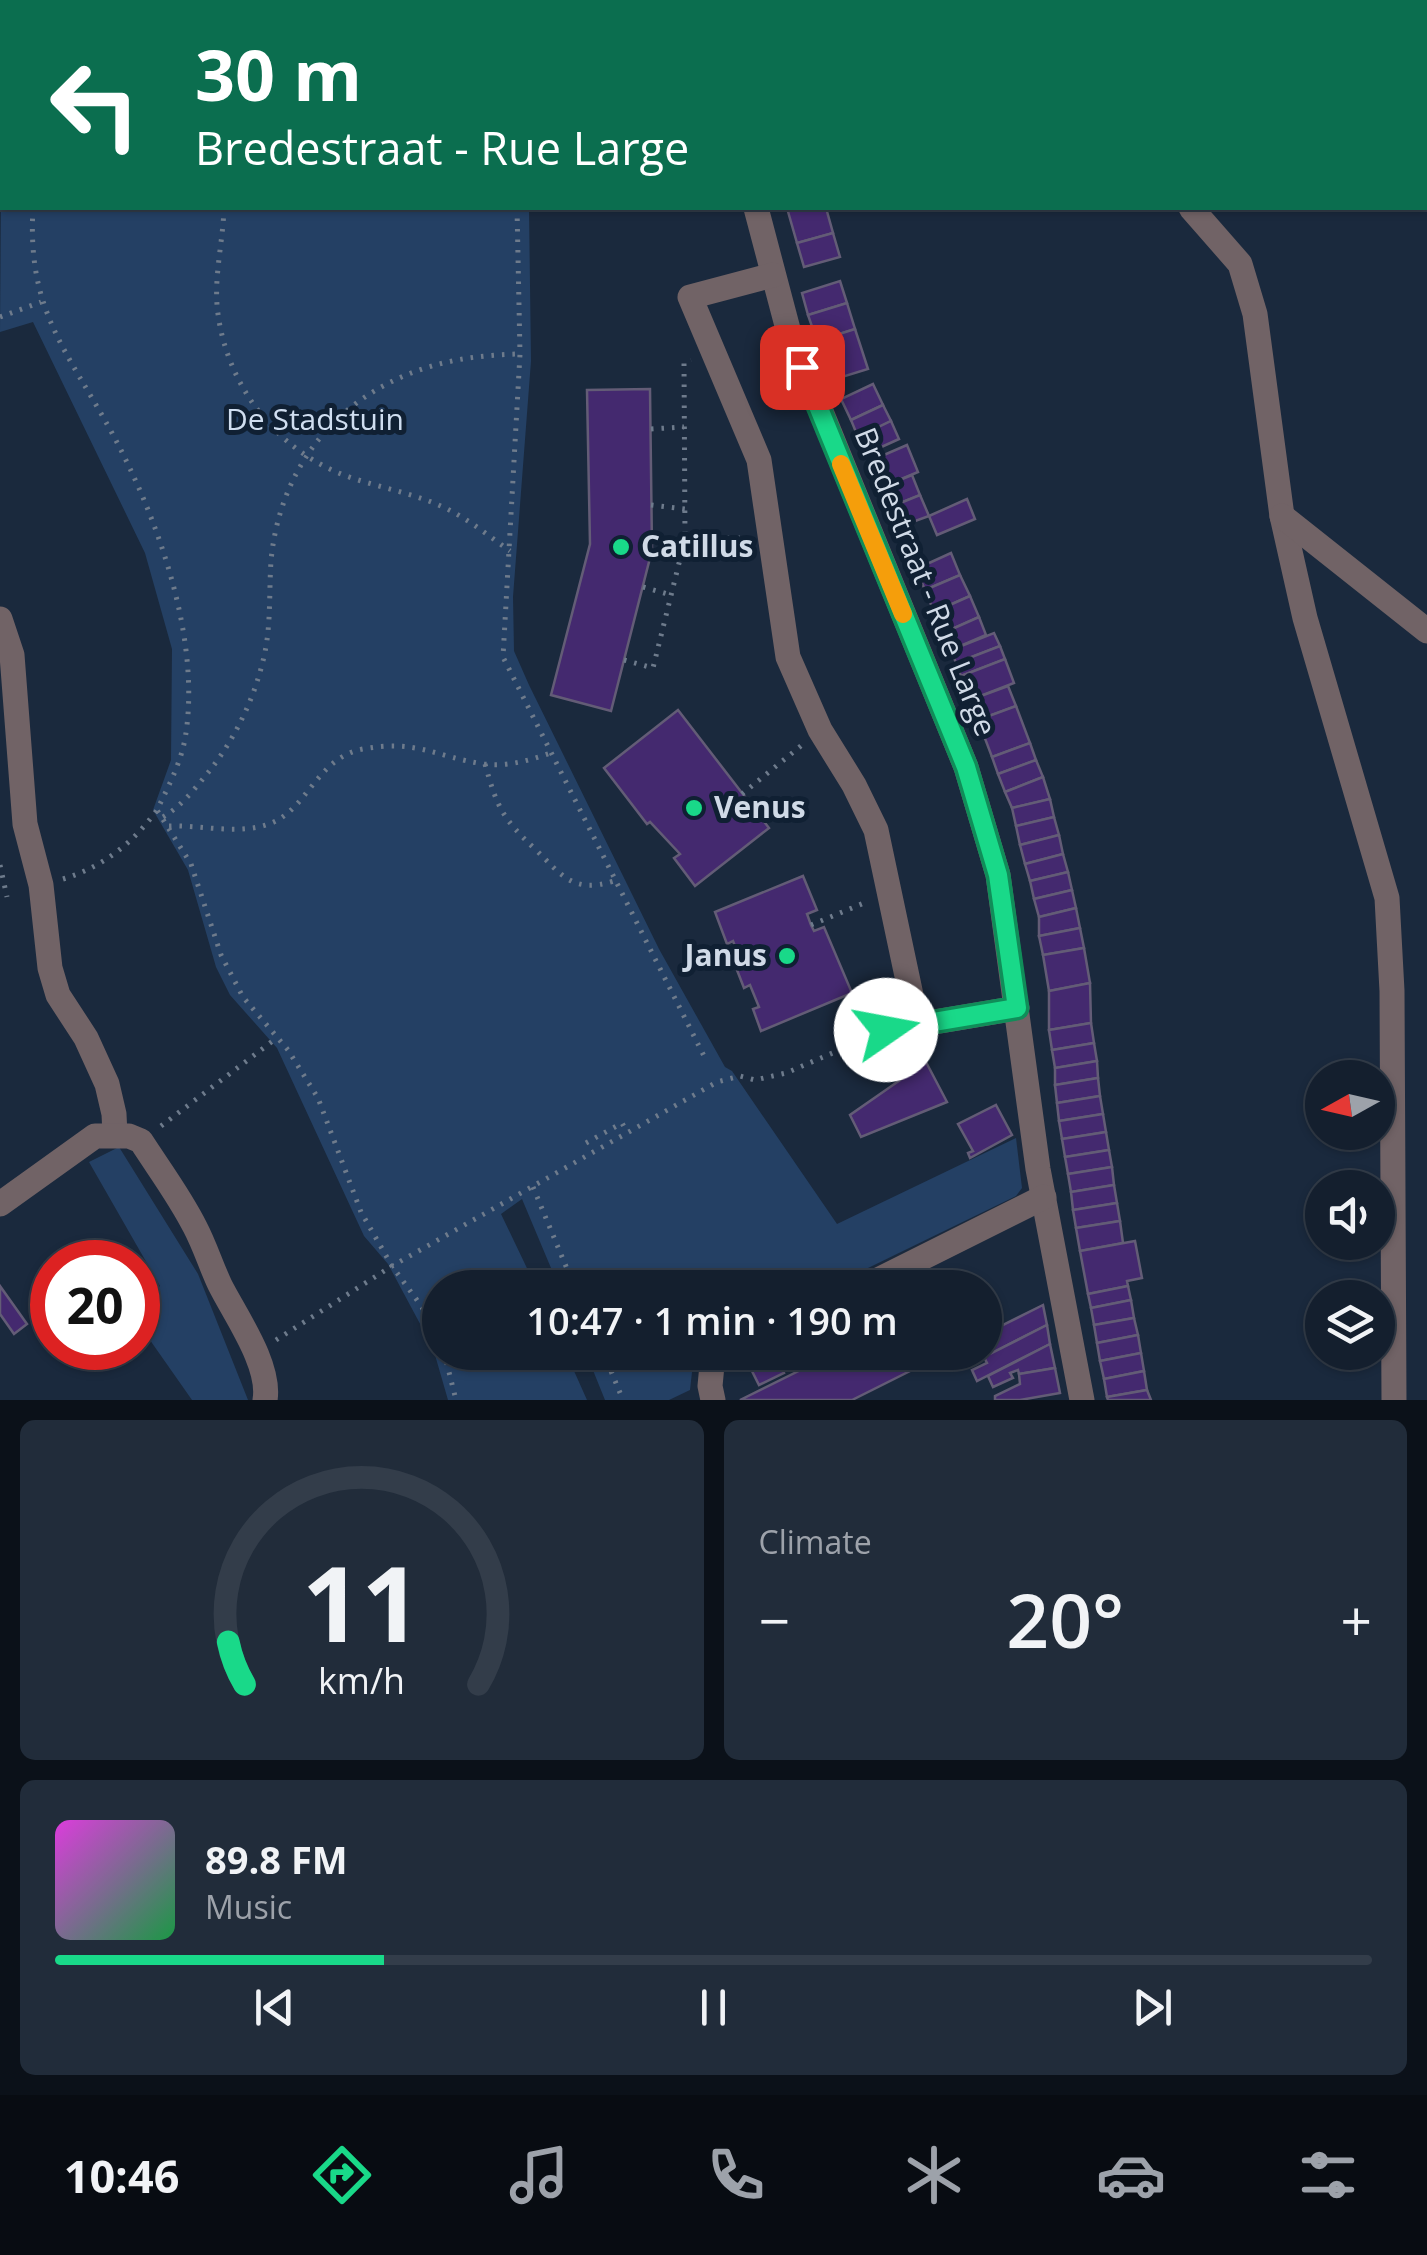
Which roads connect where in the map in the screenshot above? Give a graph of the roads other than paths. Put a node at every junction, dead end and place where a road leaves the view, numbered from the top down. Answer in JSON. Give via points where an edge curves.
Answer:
{"nodes":[{"id":1,"x":757,"y":210,"type":"edge"},
{"id":2,"x":1194,"y":210,"type":"edge"},
{"id":3,"x":773,"y":275,"type":"junction"},
{"id":4,"x":1282,"y":516,"type":"junction"},
{"id":5,"x":0,"y":620,"type":"edge"},
{"id":6,"x":1427,"y":631,"type":"edge"},
{"id":7,"x":1017,"y":1008,"type":"junction"},
{"id":8,"x":921,"y":1022,"type":"junction"},
{"id":9,"x":886,"y":1030,"type":"road end"},
{"id":10,"x":104,"y":1135,"type":"junction"},
{"id":11,"x":1044,"y":1197,"type":"junction"},
{"id":12,"x":0,"y":1204,"type":"edge"},
{"id":13,"x":898,"y":1270,"type":"edge"},
{"id":14,"x":712,"y":1370,"type":"edge"},
{"id":15,"x":266,"y":1400,"type":"edge"},
{"id":16,"x":713,"y":1400,"type":"edge"},
{"id":17,"x":1082,"y":1400,"type":"edge"},
{"id":18,"x":1394,"y":1400,"type":"edge"}],
"edges":[{"from":1,"to":3,"type":"street","name":"Bredestraat - Rue Large"},
{"from":2,"to":4,"type":"street","via":[[1240,264],[1256,314]]},
{"from":3,"to":7,"type":"street","name":"Bredestraat - Rue Large","via":[[816,402],[966,767],[998,875]]},
{"from":3,"to":8,"type":"street","via":[[690,296],[759,460],[788,657],[876,830]]},
{"from":4,"to":6,"type":"street"},
{"from":4,"to":18,"type":"street","via":[[1387,898]]},
{"from":5,"to":10,"type":"street","via":[[12,655],[25,824],[41,886],[50,968],[108,1084],[114,1114]]},
{"from":7,"to":8,"type":"street"},
{"from":7,"to":11,"type":"street","name":"Bredestraat - Rue Large"},
{"from":8,"to":9,"type":"street"},
{"from":10,"to":12,"type":"street"},
{"from":10,"to":15,"type":"street","via":[[141,1141],[195,1226],[257,1358]]},
{"from":11,"to":13,"type":"street"},
{"from":11,"to":17,"type":"street","name":"Bredestraat - Rue Large"},
{"from":14,"to":16,"type":"street"}]}
